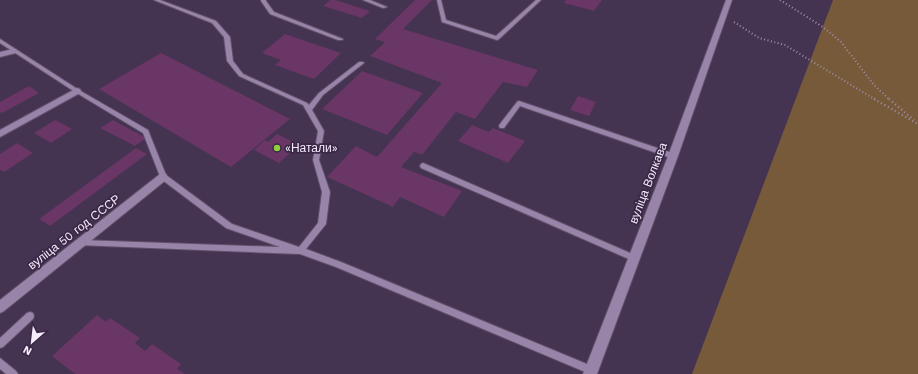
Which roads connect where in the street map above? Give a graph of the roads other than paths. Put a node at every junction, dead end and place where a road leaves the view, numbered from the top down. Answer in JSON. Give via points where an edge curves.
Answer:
{"nodes":[{"id":1,"x":156,"y":0,"type":"edge"},
{"id":2,"x":264,"y":0,"type":"edge"},
{"id":3,"x":365,"y":0,"type":"edge"},
{"id":4,"x":439,"y":0,"type":"edge"},
{"id":5,"x":539,"y":0,"type":"edge"},
{"id":6,"x":729,"y":0,"type":"edge"},
{"id":7,"x":385,"y":7,"type":"dead end"},
{"id":8,"x":340,"y":39,"type":"dead end"},
{"id":9,"x":0,"y":41,"type":"edge"},
{"id":10,"x":13,"y":51,"type":"junction"},
{"id":11,"x":0,"y":55,"type":"edge"},
{"id":12,"x":361,"y":63,"type":"dead end"},
{"id":13,"x":77,"y":90,"type":"junction"},
{"id":14,"x":308,"y":110,"type":"junction"},
{"id":15,"x":502,"y":126,"type":"dead end"},
{"id":16,"x":0,"y":134,"type":"edge"},
{"id":17,"x":673,"y":156,"type":"junction"},
{"id":18,"x":423,"y":166,"type":"dead end"},
{"id":19,"x":163,"y":177,"type":"junction"},
{"id":20,"x":81,"y":243,"type":"junction"},
{"id":21,"x":300,"y":251,"type":"junction"},
{"id":22,"x":634,"y":258,"type":"junction"},
{"id":23,"x":0,"y":307,"type":"edge"},
{"id":24,"x":30,"y":316,"type":"dead end"},
{"id":25,"x":0,"y":344,"type":"edge"},
{"id":26,"x":0,"y":364,"type":"edge"},
{"id":27,"x":591,"y":372,"type":"edge"},
{"id":28,"x":14,"y":374,"type":"edge"}],
"edges":[{"from":1,"to":14,"type":"lane","via":[[214,22],[227,37],[230,61],[241,75],[304,104]]},
{"from":2,"to":8,"type":"lane","via":[[272,13]]},
{"from":3,"to":7,"type":"lane"},
{"from":4,"to":5,"type":"lane","via":[[444,21],[497,38]]},
{"from":6,"to":17,"type":"street","name":"вуліца Волкава"},
{"from":9,"to":10,"type":"lane"},
{"from":10,"to":11,"type":"street"},
{"from":10,"to":13,"type":"lane"},
{"from":12,"to":14,"type":"lane","via":[[321,94]]},
{"from":13,"to":16,"type":"street"},
{"from":13,"to":19,"type":"lane","via":[[146,132]]},
{"from":14,"to":21,"type":"lane","via":[[321,131],[316,160],[326,192],[322,224]]},
{"from":15,"to":17,"type":"lane","via":[[519,103]]},
{"from":17,"to":22,"type":"street","name":"вуліца Волкава"},
{"from":18,"to":22,"type":"lane"},
{"from":19,"to":20,"type":"street","name":"вуліца 50 год СССР"},
{"from":19,"to":21,"type":"lane","via":[[229,226]]},
{"from":20,"to":21,"type":"lane"},
{"from":20,"to":23,"type":"street","name":"вуліца 50 год СССР"},
{"from":21,"to":27,"type":"lane","via":[[338,264]]},
{"from":22,"to":27,"type":"street","name":"вуліца Волкава"},
{"from":24,"to":25,"type":"lane"},
{"from":26,"to":28,"type":"lane"}]}
